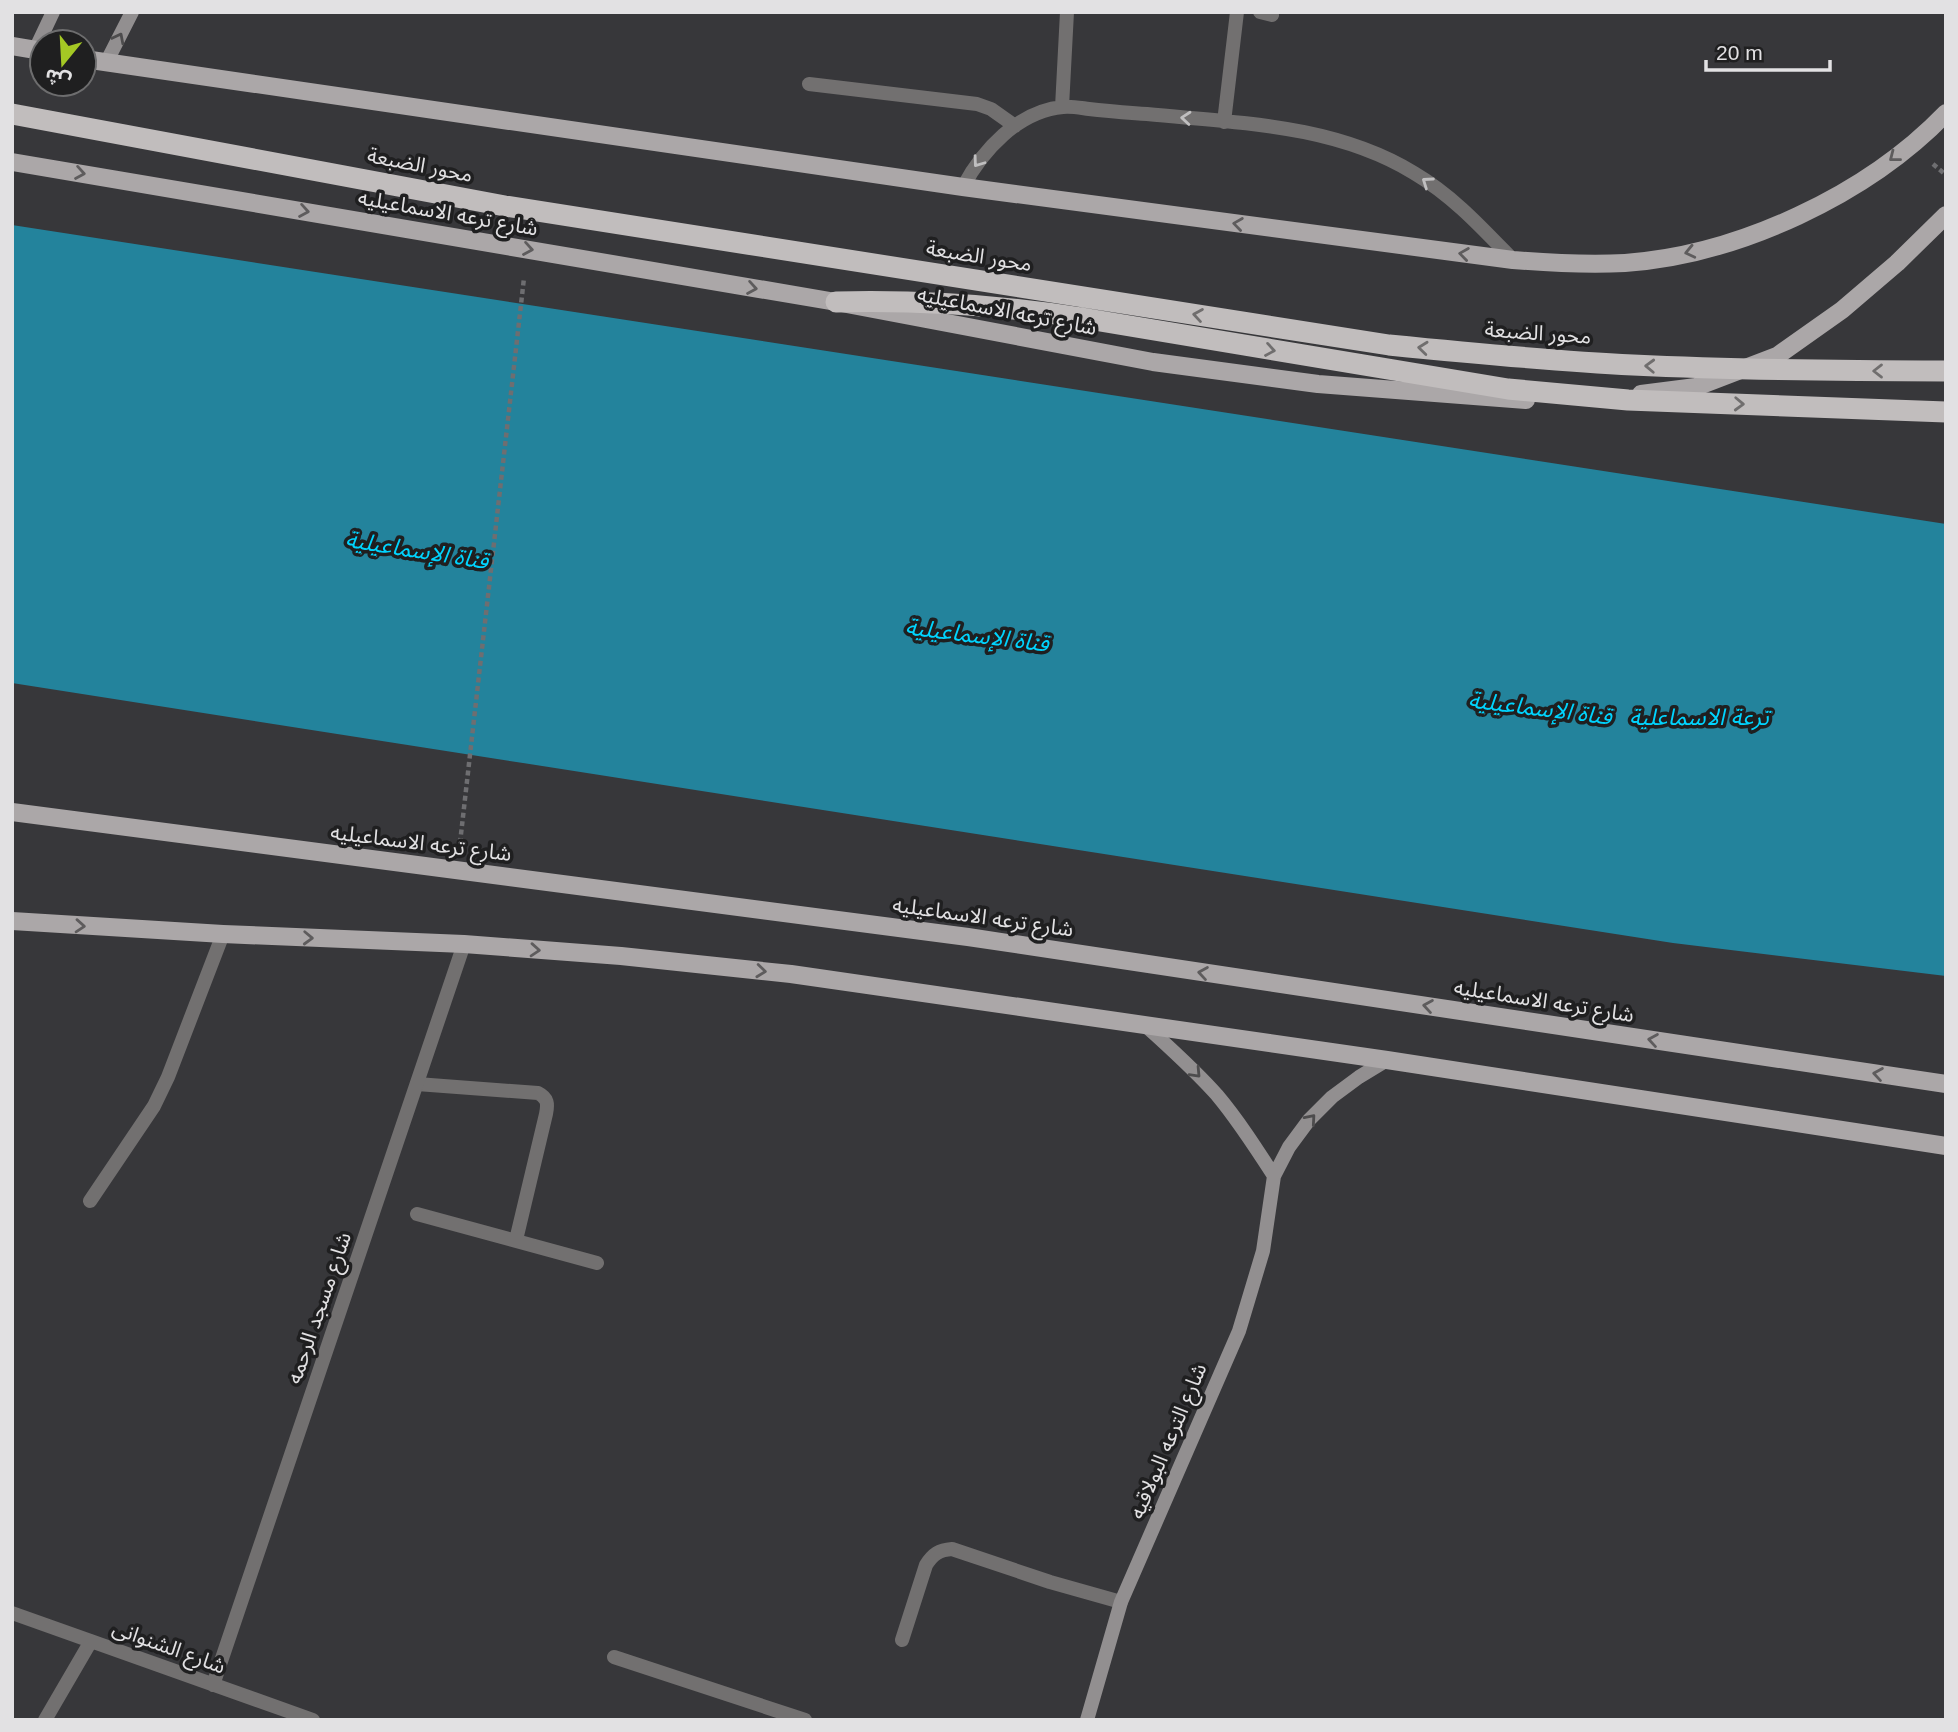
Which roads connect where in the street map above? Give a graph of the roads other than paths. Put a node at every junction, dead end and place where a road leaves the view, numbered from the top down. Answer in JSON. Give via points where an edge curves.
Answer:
{"nodes":[{"id":1,"x":132,"y":12,"type":"edge"},
{"id":2,"x":1067,"y":12,"type":"edge"},
{"id":3,"x":1237,"y":12,"type":"edge"},
{"id":4,"x":98,"y":62,"type":"edge"},
{"id":5,"x":106,"y":63,"type":"junction"},
{"id":6,"x":809,"y":85,"type":"dead end"},
{"id":7,"x":1062,"y":107,"type":"junction"},
{"id":8,"x":1946,"y":113,"type":"edge"},
{"id":9,"x":12,"y":114,"type":"edge"},
{"id":10,"x":1224,"y":122,"type":"junction"},
{"id":11,"x":1015,"y":126,"type":"junction"},
{"id":12,"x":12,"y":162,"type":"edge"},
{"id":13,"x":963,"y":187,"type":"junction"},
{"id":14,"x":1946,"y":215,"type":"edge"},
{"id":15,"x":1513,"y":260,"type":"junction"},
{"id":16,"x":836,"y":302,"type":"junction"},
{"id":17,"x":1946,"y":371,"type":"edge"},
{"id":18,"x":1946,"y":412,"type":"edge"},
{"id":19,"x":12,"y":812,"type":"edge"},
{"id":20,"x":12,"y":921,"type":"edge"},
{"id":21,"x":223,"y":934,"type":"junction"},
{"id":22,"x":464,"y":944,"type":"junction"},
{"id":23,"x":1146,"y":1026,"type":"junction"},
{"id":24,"x":1387,"y":1060,"type":"junction"},
{"id":25,"x":417,"y":1084,"type":"junction"},
{"id":26,"x":1946,"y":1084,"type":"edge"},
{"id":27,"x":1946,"y":1146,"type":"edge"},
{"id":28,"x":1274,"y":1176,"type":"junction"},
{"id":29,"x":90,"y":1201,"type":"dead end"},
{"id":30,"x":417,"y":1214,"type":"dead end"},
{"id":31,"x":516,"y":1240,"type":"junction"},
{"id":32,"x":597,"y":1263,"type":"dead end"},
{"id":33,"x":1121,"y":1602,"type":"junction"},
{"id":34,"x":12,"y":1613,"type":"edge"},
{"id":35,"x":902,"y":1640,"type":"dead end"},
{"id":36,"x":91,"y":1641,"type":"junction"},
{"id":37,"x":614,"y":1657,"type":"dead end"},
{"id":38,"x":213,"y":1685,"type":"junction"},
{"id":39,"x":45,"y":1720,"type":"edge"},
{"id":40,"x":313,"y":1720,"type":"edge"},
{"id":41,"x":805,"y":1720,"type":"edge"},
{"id":42,"x":1087,"y":1720,"type":"edge"}],
"edges":[{"from":5,"to":1,"type":"street","one_way":true},
{"from":2,"to":7,"type":"street"},
{"from":3,"to":10,"type":"street"},
{"from":4,"to":5,"type":"main road"},
{"from":5,"to":13,"type":"main road"},
{"from":6,"to":11,"type":"street","via":[[977,104]]},
{"from":10,"to":7,"type":"street","one_way":true},
{"from":7,"to":11,"type":"street"},
{"from":8,"to":15,"type":"main road","one_way":true,"via":[[1891,161],[1843,192],[1793,219],[1739,239],[1627,263]]},
{"from":17,"to":9,"type":"highway","name":"محور الضبعة","one_way":true,"bridge":true,"via":[[1632,365],[1389,345],[505,206]]},
{"from":15,"to":10,"type":"street","one_way":true,"via":[[1459,204],[1414,172],[1311,132]]},
{"from":11,"to":13,"type":"street","one_way":true,"via":[[985,152]]},
{"from":12,"to":16,"type":"main road","name":"شارع ترعه الاسماعيليه","one_way":true},
{"from":15,"to":13,"type":"main road","one_way":true},
{"from":14,"to":16,"type":"main road","name":"شارع ترعه الاسماعيليه","via":[[1842,310],[1777,356],[1696,387],[1613,397],[1533,401],[1318,384],[1153,362]]},
{"from":16,"to":18,"type":"highway","one_way":true,"bridge":true,"via":[[972,304],[1082,318],[1508,389],[1628,400]]},
{"from":26,"to":19,"type":"main road","name":"شارع ترعه الاسماعيليه","one_way":true,"via":[[968,937]]},
{"from":20,"to":21,"type":"main road","one_way":true},
{"from":21,"to":22,"type":"main road","one_way":true},
{"from":21,"to":29,"type":"street","via":[[154,1106]]},
{"from":22,"to":23,"type":"main road","one_way":true,"via":[[791,974]]},
{"from":22,"to":25,"type":"street","name":"شارع مسجد الرحمه"},
{"from":23,"to":24,"type":"main road"},
{"from":23,"to":28,"type":"street","one_way":true,"via":[[1217,1095]]},
{"from":24,"to":27,"type":"main road"},
{"from":28,"to":24,"type":"street","name":"شارع الترعه البولاقيه","one_way":true,"via":[[1316,1112]]},
{"from":25,"to":31,"type":"street","via":[[538,1093],[546,1100]]},
{"from":25,"to":38,"type":"street","name":"شارع مسجد الرحمه"},
{"from":28,"to":33,"type":"street","name":"شارع الترعه البولاقيه","via":[[1263,1251],[1239,1331]]},
{"from":30,"to":31,"type":"street"},
{"from":31,"to":32,"type":"street"},
{"from":33,"to":35,"type":"street","via":[[953,1549],[942,1550],[926,1565]]},
{"from":33,"to":42,"type":"street","name":"شارع الترعه البولاقيه"},
{"from":34,"to":36,"type":"street","name":"شارع الشنوانى"},
{"from":36,"to":38,"type":"street","name":"شارع الشنوانى"},
{"from":36,"to":39,"type":"street"},
{"from":37,"to":41,"type":"street"},
{"from":38,"to":40,"type":"street","name":"شارع الشنوانى"}]}
